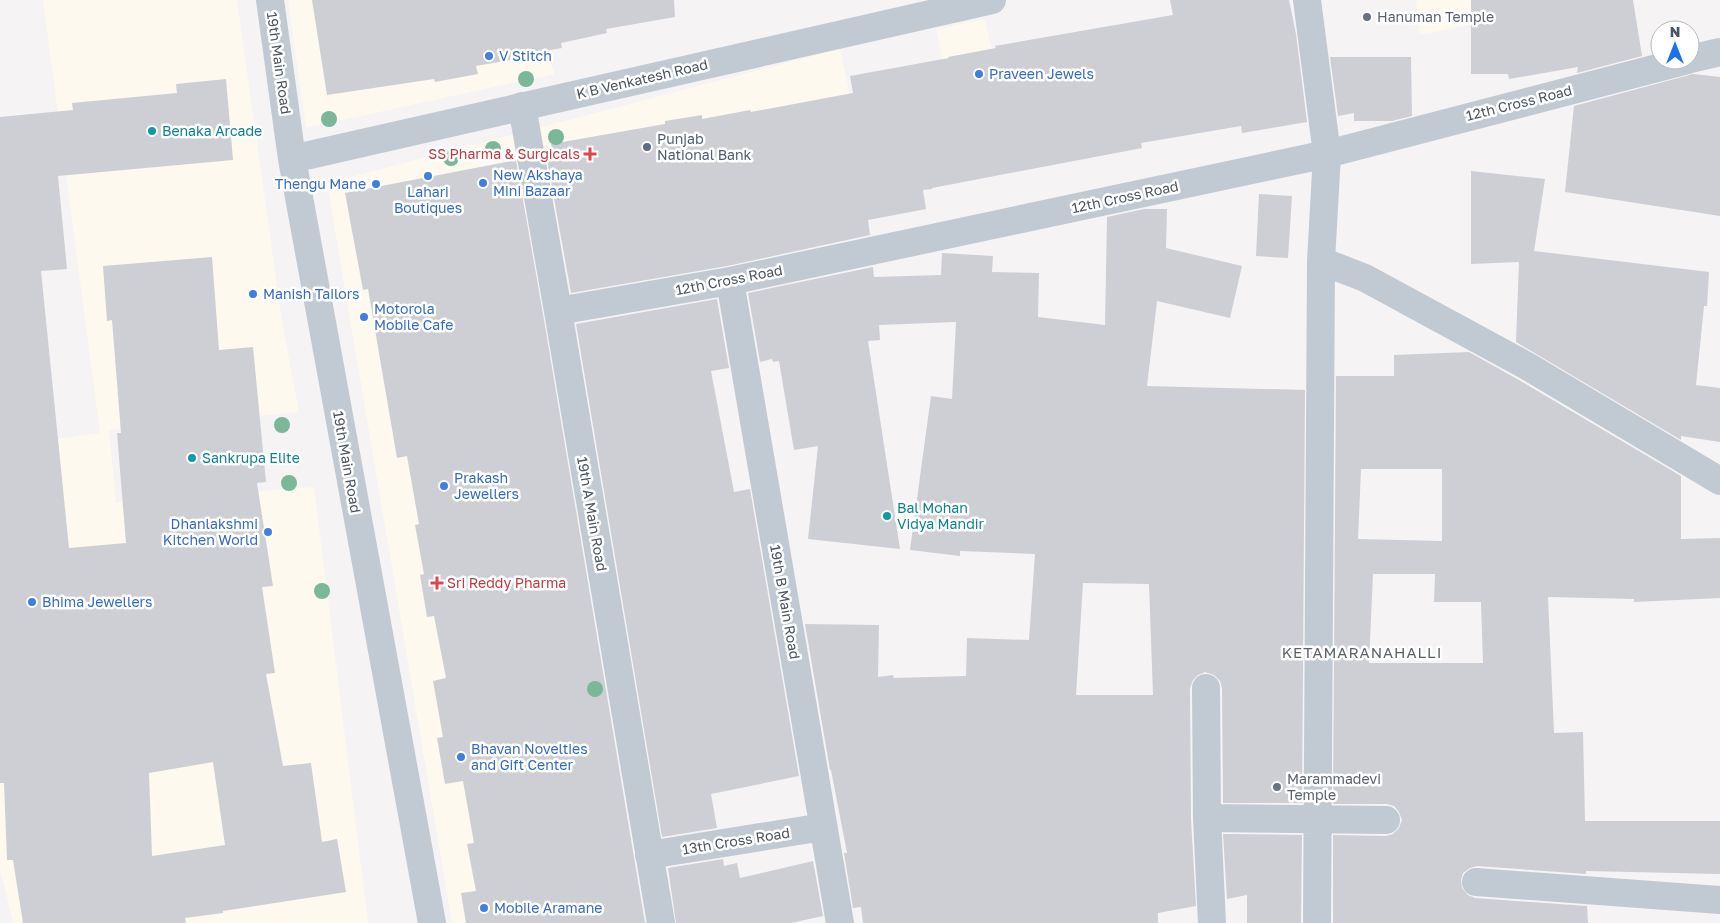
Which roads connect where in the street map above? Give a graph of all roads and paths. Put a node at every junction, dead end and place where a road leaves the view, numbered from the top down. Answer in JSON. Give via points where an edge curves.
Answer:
{"nodes":[{"id":1,"x":270,"y":0,"type":"edge"},
{"id":2,"x":992,"y":0,"type":"edge"},
{"id":3,"x":1306,"y":0,"type":"edge"},
{"id":4,"x":1720,"y":52,"type":"edge"},
{"id":5,"x":1700,"y":57,"type":"edge"},
{"id":6,"x":1650,"y":70,"type":"edge"},
{"id":7,"x":522,"y":106,"type":"junction"},
{"id":8,"x":1327,"y":154,"type":"junction"},
{"id":9,"x":292,"y":159,"type":"junction"},
{"id":10,"x":1321,"y":261,"type":"junction"},
{"id":11,"x":730,"y":281,"type":"junction"},
{"id":12,"x":558,"y":310,"type":"junction"},
{"id":13,"x":1720,"y":481,"type":"edge"},
{"id":14,"x":1206,"y":688,"type":"dead end"},
{"id":15,"x":1208,"y":818,"type":"junction"},
{"id":16,"x":1317,"y":820,"type":"junction"},
{"id":17,"x":1386,"y":820,"type":"dead end"},
{"id":18,"x":823,"y":827,"type":"junction"},
{"id":19,"x":649,"y":855,"type":"junction"},
{"id":20,"x":1476,"y":882,"type":"dead end"},
{"id":21,"x":1720,"y":900,"type":"edge"},
{"id":22,"x":432,"y":923,"type":"edge"},
{"id":23,"x":660,"y":923,"type":"edge"},
{"id":24,"x":840,"y":923,"type":"edge"},
{"id":25,"x":1212,"y":923,"type":"edge"},
{"id":26,"x":1318,"y":923,"type":"edge"}],
"edges":[{"from":1,"to":9,"type":"street","name":"19th Main Road"},
{"from":2,"to":7,"type":"street","name":"K B Venkatesh Road"},
{"from":3,"to":8,"type":"street"},
{"from":4,"to":5,"type":"street","name":"12th Cross Road"},
{"from":6,"to":8,"type":"street","name":"12th Cross Road"},
{"from":7,"to":9,"type":"street","name":"K B Venkatesh Road"},
{"from":7,"to":12,"type":"street","name":"19th A Main Road"},
{"from":8,"to":10,"type":"street"},
{"from":8,"to":11,"type":"street","name":"12th Cross Road"},
{"from":9,"to":22,"type":"street","name":"19th Main Road"},
{"from":10,"to":13,"type":"street","via":[[1365,278],[1519,362]]},
{"from":10,"to":16,"type":"street"},
{"from":11,"to":12,"type":"street","name":"12th Cross Road"},
{"from":11,"to":18,"type":"street","name":"19th B Main Road"},
{"from":12,"to":19,"type":"street","name":"19th A Main Road"},
{"from":14,"to":15,"type":"street"},
{"from":15,"to":16,"type":"street"},
{"from":15,"to":25,"type":"street"},
{"from":16,"to":17,"type":"street"},
{"from":16,"to":26,"type":"street"},
{"from":18,"to":19,"type":"street","name":"13th Cross Road"},
{"from":18,"to":24,"type":"street","name":"19th B Main Road"},
{"from":19,"to":23,"type":"street","name":"19th A Main Road"},
{"from":20,"to":21,"type":"street"}]}
